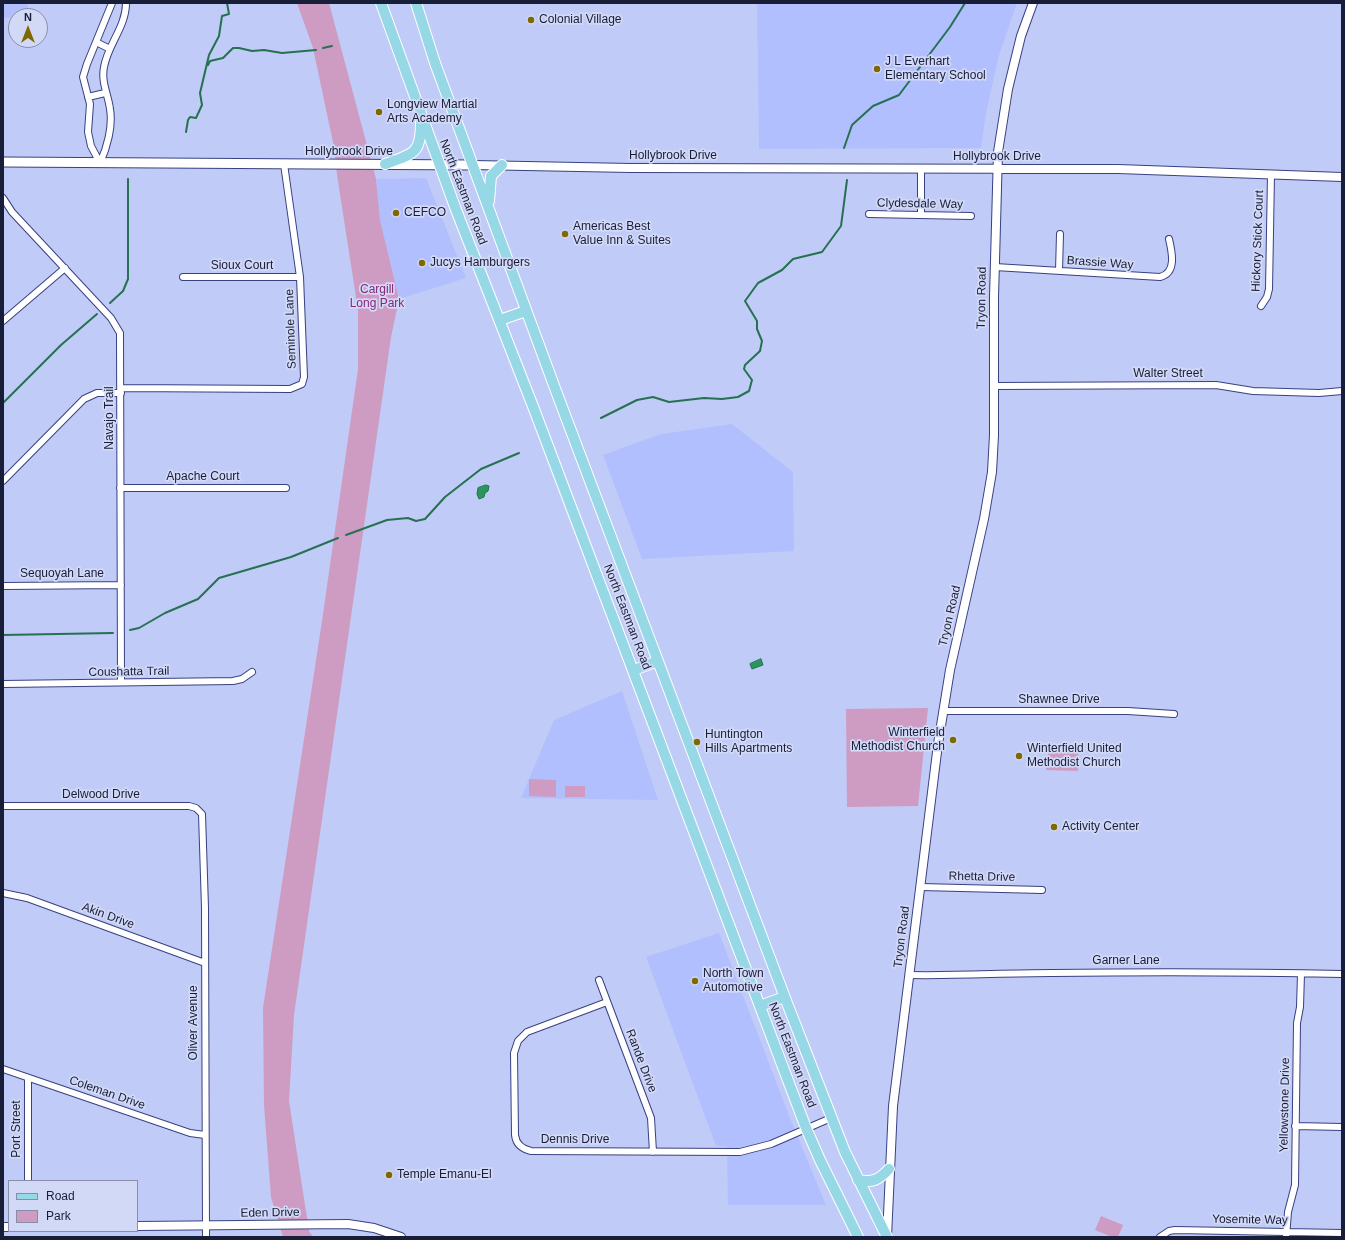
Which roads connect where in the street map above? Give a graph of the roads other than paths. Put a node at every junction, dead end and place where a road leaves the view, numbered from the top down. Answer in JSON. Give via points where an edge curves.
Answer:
{"nodes":[{"id":1,"x":112,"y":3,"type":"edge"},
{"id":2,"x":126,"y":3,"type":"edge"},
{"id":3,"x":381,"y":3,"type":"edge"},
{"id":4,"x":416,"y":3,"type":"edge"},
{"id":5,"x":1033,"y":3,"type":"edge"},
{"id":6,"x":96,"y":42,"type":"junction"},
{"id":7,"x":110,"y":49,"type":"junction"},
{"id":8,"x":105,"y":92,"type":"junction"},
{"id":9,"x":88,"y":97,"type":"junction"},
{"id":10,"x":421,"y":117,"type":"junction"},
{"id":11,"x":3,"y":162,"type":"edge"},
{"id":12,"x":100,"y":163,"type":"junction"},
{"id":13,"x":284,"y":164,"type":"junction"},
{"id":14,"x":385,"y":164,"type":"junction"},
{"id":15,"x":439,"y":164,"type":"junction"},
{"id":16,"x":473,"y":165,"type":"junction"},
{"id":17,"x":502,"y":165,"type":"junction"},
{"id":18,"x":920,"y":168,"type":"junction"},
{"id":19,"x":996,"y":169,"type":"junction"},
{"id":20,"x":1271,"y":175,"type":"junction"},
{"id":21,"x":1342,"y":177,"type":"edge"},
{"id":22,"x":3,"y":198,"type":"edge"},
{"id":23,"x":488,"y":207,"type":"junction"},
{"id":24,"x":869,"y":214,"type":"dead end"},
{"id":25,"x":920,"y":215,"type":"junction"},
{"id":26,"x":971,"y":216,"type":"dead end"},
{"id":27,"x":1060,"y":234,"type":"dead end"},
{"id":28,"x":1169,"y":239,"type":"dead end"},
{"id":29,"x":995,"y":267,"type":"junction"},
{"id":30,"x":65,"y":268,"type":"junction"},
{"id":31,"x":1059,"y":271,"type":"junction"},
{"id":32,"x":183,"y":277,"type":"dead end"},
{"id":33,"x":300,"y":277,"type":"junction"},
{"id":34,"x":1261,"y":306,"type":"dead end"},
{"id":35,"x":526,"y":311,"type":"junction"},
{"id":36,"x":500,"y":320,"type":"junction"},
{"id":37,"x":3,"y":321,"type":"edge"},
{"id":38,"x":993,"y":386,"type":"junction"},
{"id":39,"x":121,"y":390,"type":"junction"},
{"id":40,"x":1342,"y":391,"type":"edge"},
{"id":41,"x":3,"y":481,"type":"edge"},
{"id":42,"x":120,"y":488,"type":"junction"},
{"id":43,"x":286,"y":488,"type":"dead end"},
{"id":44,"x":121,"y":585,"type":"junction"},
{"id":45,"x":3,"y":586,"type":"edge"},
{"id":46,"x":658,"y":661,"type":"junction"},
{"id":47,"x":634,"y":670,"type":"junction"},
{"id":48,"x":252,"y":672,"type":"dead end"},
{"id":49,"x":121,"y":682,"type":"junction"},
{"id":50,"x":3,"y":684,"type":"edge"},
{"id":51,"x":943,"y":711,"type":"junction"},
{"id":52,"x":1174,"y":714,"type":"dead end"},
{"id":53,"x":3,"y":806,"type":"edge"},
{"id":54,"x":198,"y":810,"type":"joint"},
{"id":55,"x":921,"y":886,"type":"junction"},
{"id":56,"x":1042,"y":890,"type":"dead end"},
{"id":57,"x":3,"y":893,"type":"edge"},
{"id":58,"x":205,"y":963,"type":"junction"},
{"id":59,"x":1301,"y":974,"type":"junction"},
{"id":60,"x":1342,"y":974,"type":"edge"},
{"id":61,"x":909,"y":975,"type":"junction"},
{"id":62,"x":599,"y":980,"type":"dead end"},
{"id":63,"x":784,"y":997,"type":"junction"},
{"id":64,"x":607,"y":1002,"type":"junction"},
{"id":65,"x":760,"y":1006,"type":"junction"},
{"id":66,"x":3,"y":1069,"type":"edge"},
{"id":67,"x":28,"y":1078,"type":"junction"},
{"id":68,"x":831,"y":1118,"type":"junction"},
{"id":69,"x":1296,"y":1126,"type":"junction"},
{"id":70,"x":1342,"y":1127,"type":"edge"},
{"id":71,"x":806,"y":1128,"type":"junction"},
{"id":72,"x":205,"y":1135,"type":"junction"},
{"id":73,"x":653,"y":1152,"type":"junction"},
{"id":74,"x":889,"y":1170,"type":"junction"},
{"id":75,"x":28,"y":1180,"type":"edge"},
{"id":76,"x":858,"y":1180,"type":"junction"},
{"id":77,"x":138,"y":1226,"type":"edge"},
{"id":78,"x":206,"y":1226,"type":"junction"},
{"id":79,"x":1342,"y":1233,"type":"edge"},
{"id":80,"x":1286,"y":1234,"type":"edge"},
{"id":81,"x":206,"y":1237,"type":"edge"},
{"id":82,"x":401,"y":1237,"type":"edge"},
{"id":83,"x":858,"y":1237,"type":"edge"},
{"id":84,"x":887,"y":1237,"type":"edge"},
{"id":85,"x":1160,"y":1237,"type":"edge"}],
"edges":[{"from":1,"to":6,"type":"street"},
{"from":2,"to":7,"type":"street","via":[[123,22]]},
{"from":3,"to":10,"type":"main road","name":"North Eastman Road"},
{"from":4,"to":16,"type":"main road","name":"North Eastman Road"},
{"from":5,"to":19,"type":"street","name":"Tryon Road","via":[[1021,36],[1008,89]]},
{"from":6,"to":7,"type":"street"},
{"from":6,"to":9,"type":"street","via":[[84,73],[83,81]]},
{"from":7,"to":8,"type":"street","via":[[103,71]]},
{"from":8,"to":9,"type":"street"},
{"from":8,"to":12,"type":"street","via":[[111,117],[106,148]]},
{"from":9,"to":12,"type":"street","via":[[91,110],[88,132],[91,146]]},
{"from":10,"to":14,"type":"main road","via":[[421,138],[418,147],[411,154]]},
{"from":10,"to":15,"type":"main road","name":"North Eastman Road"},
{"from":11,"to":12,"type":"main road","name":"Hollybrook Drive"},
{"from":12,"to":13,"type":"main road","name":"Hollybrook Drive"},
{"from":13,"to":14,"type":"main road","name":"Hollybrook Drive"},
{"from":13,"to":33,"type":"street","name":"Seminole Lane"},
{"from":14,"to":15,"type":"main road","name":"Hollybrook Drive"},
{"from":15,"to":16,"type":"main road","name":"Hollybrook Drive"},
{"from":15,"to":36,"type":"main road","name":"North Eastman Road"},
{"from":16,"to":17,"type":"street","name":"Hollybrook Drive"},
{"from":16,"to":23,"type":"main road","name":"North Eastman Road"},
{"from":17,"to":18,"type":"street","name":"Hollybrook Drive","via":[[631,168]]},
{"from":17,"to":23,"type":"main road","via":[[493,172],[490,180]]},
{"from":18,"to":19,"type":"street","name":"Hollybrook Drive"},
{"from":18,"to":25,"type":"street"},
{"from":19,"to":20,"type":"street","name":"Hollybrook Drive","via":[[1118,169]]},
{"from":19,"to":29,"type":"street","name":"Tryon Road"},
{"from":20,"to":21,"type":"street","name":"Hollybrook Drive"},
{"from":20,"to":34,"type":"street","name":"Hickory Stick Court","via":[[1269,289]]},
{"from":22,"to":30,"type":"street","name":"Navajo Trail","via":[[9,208]]},
{"from":23,"to":35,"type":"main road","name":"North Eastman Road"},
{"from":24,"to":25,"type":"street","name":"Clydesdale Way"},
{"from":25,"to":26,"type":"street","name":"Clydesdale Way"},
{"from":27,"to":31,"type":"street"},
{"from":28,"to":31,"type":"street","name":"Brassie Way","via":[[1171,267],[1162,277]]},
{"from":29,"to":31,"type":"street","name":"Brassie Way"},
{"from":29,"to":38,"type":"street","name":"Tryon Road"},
{"from":30,"to":37,"type":"street"},
{"from":30,"to":39,"type":"street","name":"Navajo Trail","via":[[106,312],[118,330],[121,344]]},
{"from":32,"to":33,"type":"street","name":"Sioux Court"},
{"from":33,"to":39,"type":"street","name":"Seminole Lane","via":[[304,378],[298,387]]},
{"from":35,"to":36,"type":"main road"},
{"from":35,"to":46,"type":"main road","name":"North Eastman Road"},
{"from":36,"to":47,"type":"main road","name":"North Eastman Road"},
{"from":38,"to":40,"type":"street","name":"Walter Street","via":[[1216,385],[1253,391]]},
{"from":38,"to":51,"type":"street","name":"Tryon Road","via":[[994,448],[988,501]]},
{"from":39,"to":41,"type":"street","name":"Seminole Lane","via":[[97,393],[84,400]]},
{"from":39,"to":42,"type":"street","name":"Navajo Trail"},
{"from":42,"to":43,"type":"street","name":"Apache Court"},
{"from":42,"to":44,"type":"street","name":"Navajo Trail"},
{"from":44,"to":45,"type":"street","name":"Sequoyah Lane"},
{"from":44,"to":49,"type":"street","name":"Navajo Trail"},
{"from":46,"to":47,"type":"main road"},
{"from":46,"to":63,"type":"main road","name":"North Eastman Road"},
{"from":47,"to":65,"type":"main road","name":"North Eastman Road"},
{"from":48,"to":49,"type":"street","name":"Coushatta Trail","via":[[233,682]]},
{"from":49,"to":50,"type":"street","name":"Coushatta Trail"},
{"from":51,"to":52,"type":"street","name":"Shawnee Drive","via":[[1128,711]]},
{"from":51,"to":55,"type":"street","name":"Tryon Road"},
{"from":53,"to":54,"type":"street","name":"Delwood Drive","via":[[189,806]]},
{"from":54,"to":58,"type":"street","name":"Oliver Avenue","via":[[203,819]]},
{"from":55,"to":56,"type":"street","name":"Rhetta Drive"},
{"from":55,"to":61,"type":"street","name":"Tryon Road"},
{"from":57,"to":58,"type":"street","name":"Akin Drive","via":[[27,898]]},
{"from":58,"to":72,"type":"street","name":"Oliver Avenue"},
{"from":59,"to":60,"type":"street","name":"Garner Lane"},
{"from":59,"to":61,"type":"street","name":"Garner Lane","via":[[1213,972]]},
{"from":59,"to":69,"type":"street","name":"Yellowstone Drive","via":[[1297,1020]]},
{"from":61,"to":74,"type":"street","name":"Tryon Road","via":[[893,1106]]},
{"from":62,"to":64,"type":"street","name":"Rande Drive"},
{"from":63,"to":65,"type":"main road"},
{"from":63,"to":68,"type":"main road","name":"North Eastman Road"},
{"from":64,"to":73,"type":"street","name":"Rande Drive","via":[[651,1118]]},
{"from":64,"to":73,"type":"street","name":"Dennis Drive","via":[[527,1032],[518,1041],[514,1053],[516,1141],[522,1148],[531,1151]]},
{"from":65,"to":71,"type":"main road","name":"North Eastman Road"},
{"from":66,"to":67,"type":"street","name":"Coleman Drive"},
{"from":67,"to":72,"type":"street","name":"Coleman Drive","via":[[190,1133]]},
{"from":67,"to":75,"type":"street","name":"Port Street"},
{"from":68,"to":71,"type":"street","name":"Dennis Drive"},
{"from":68,"to":76,"type":"main road","name":"North Eastman Road"},
{"from":69,"to":70,"type":"street"},
{"from":69,"to":80,"type":"street","name":"Yellowstone Drive","via":[[1295,1185],[1288,1212]]},
{"from":71,"to":73,"type":"street","name":"Dennis Drive","via":[[749,1151]]},
{"from":71,"to":83,"type":"main road","name":"North Eastman Road"},
{"from":72,"to":78,"type":"street","name":"Oliver Avenue"},
{"from":74,"to":76,"type":"main road","via":[[877,1180]]},
{"from":74,"to":84,"type":"street","name":"Tryon Road"},
{"from":76,"to":84,"type":"main road","name":"North Eastman Road"},
{"from":77,"to":78,"type":"street","name":"Eden Drive"},
{"from":78,"to":81,"type":"street","name":"Oliver Avenue"},
{"from":78,"to":82,"type":"street","name":"Eden Drive","via":[[348,1224],[374,1228]]},
{"from":79,"to":80,"type":"street","name":"Yosemite Way"},
{"from":80,"to":85,"type":"street","name":"Yosemite Way","via":[[1175,1230]]}]}
